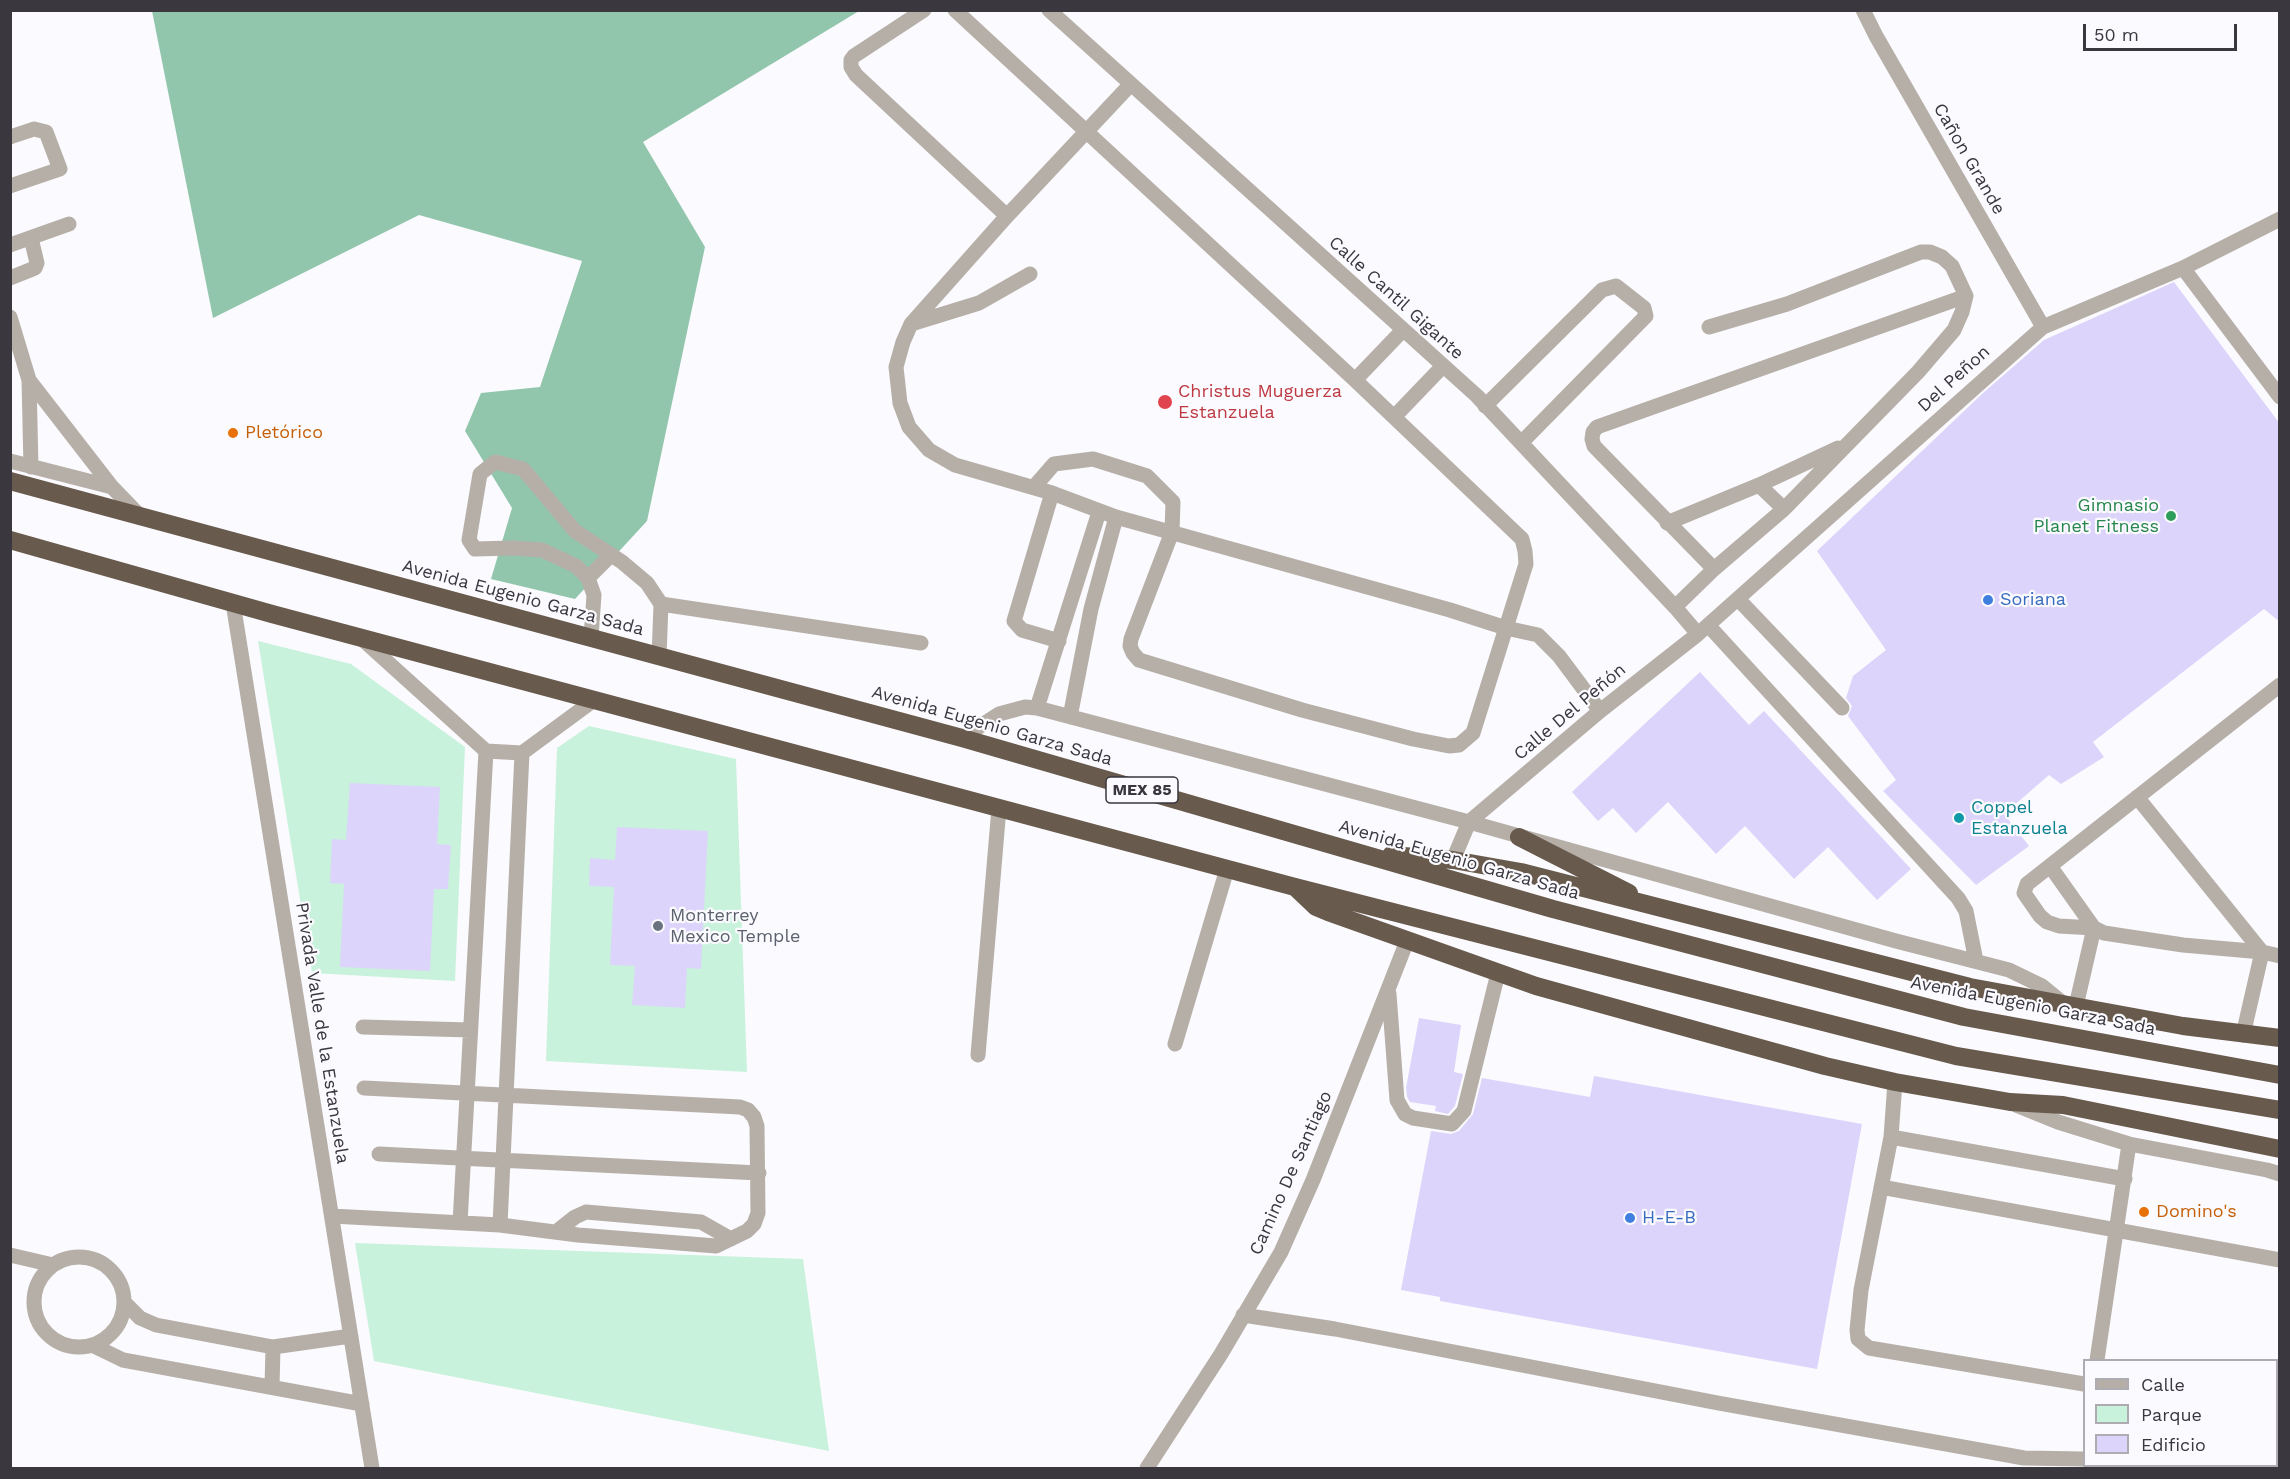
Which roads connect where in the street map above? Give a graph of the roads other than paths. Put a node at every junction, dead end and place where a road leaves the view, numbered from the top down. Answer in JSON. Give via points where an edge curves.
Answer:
{"nodes":[{"id":1,"x":924,"y":10,"type":"edge"},
{"id":2,"x":955,"y":10,"type":"edge"},
{"id":3,"x":1049,"y":10,"type":"edge"},
{"id":4,"x":1863,"y":10,"type":"edge"},
{"id":5,"x":1130,"y":85,"type":"junction"},
{"id":6,"x":1088,"y":132,"type":"junction"},
{"id":7,"x":10,"y":137,"type":"edge"},
{"id":8,"x":10,"y":186,"type":"edge"},
{"id":9,"x":1007,"y":216,"type":"junction"},
{"id":10,"x":2280,"y":219,"type":"edge"},
{"id":11,"x":69,"y":225,"type":"dead end"},
{"id":12,"x":31,"y":238,"type":"junction"},
{"id":13,"x":10,"y":245,"type":"edge"},
{"id":14,"x":2183,"y":268,"type":"junction"},
{"id":15,"x":1030,"y":274,"type":"dead end"},
{"id":16,"x":10,"y":278,"type":"edge"},
{"id":17,"x":1966,"y":296,"type":"junction"},
{"id":18,"x":10,"y":317,"type":"edge"},
{"id":19,"x":911,"y":324,"type":"junction"},
{"id":20,"x":1709,"y":327,"type":"dead end"},
{"id":21,"x":2043,"y":327,"type":"junction"},
{"id":22,"x":1403,"y":330,"type":"junction"},
{"id":23,"x":1443,"y":366,"type":"junction"},
{"id":24,"x":29,"y":380,"type":"junction"},
{"id":25,"x":1355,"y":380,"type":"junction"},
{"id":26,"x":2280,"y":397,"type":"edge"},
{"id":27,"x":1485,"y":406,"type":"junction"},
{"id":28,"x":1394,"y":417,"type":"junction"},
{"id":29,"x":1521,"y":443,"type":"junction"},
{"id":30,"x":1845,"y":445,"type":"junction"},
{"id":31,"x":10,"y":461,"type":"edge"},
{"id":32,"x":31,"y":467,"type":"junction"},
{"id":33,"x":10,"y":481,"type":"edge"},
{"id":34,"x":1759,"y":485,"type":"junction"},
{"id":35,"x":112,"y":487,"type":"junction"},
{"id":36,"x":1034,"y":488,"type":"junction"},
{"id":37,"x":1052,"y":493,"type":"junction"},
{"id":38,"x":1784,"y":509,"type":"junction"},
{"id":39,"x":1099,"y":512,"type":"junction"},
{"id":40,"x":140,"y":516,"type":"junction"},
{"id":41,"x":1116,"y":517,"type":"junction"},
{"id":42,"x":1667,"y":523,"type":"junction"},
{"id":43,"x":1172,"y":532,"type":"junction"},
{"id":44,"x":10,"y":540,"type":"edge"},
{"id":45,"x":611,"y":555,"type":"junction"},
{"id":46,"x":1714,"y":569,"type":"junction"},
{"id":47,"x":588,"y":578,"type":"junction"},
{"id":48,"x":1738,"y":598,"type":"junction"},
{"id":49,"x":233,"y":603,"type":"junction"},
{"id":50,"x":661,"y":604,"type":"junction"},
{"id":51,"x":1675,"y":607,"type":"junction"},
{"id":52,"x":1506,"y":628,"type":"junction"},
{"id":53,"x":1703,"y":629,"type":"junction"},
{"id":54,"x":361,"y":638,"type":"junction"},
{"id":55,"x":591,"y":638,"type":"junction"},
{"id":56,"x":1059,"y":641,"type":"junction"},
{"id":57,"x":921,"y":644,"type":"dead end"},
{"id":58,"x":659,"y":657,"type":"junction"},
{"id":59,"x":2280,"y":685,"type":"edge"},
{"id":60,"x":594,"y":700,"type":"junction"},
{"id":61,"x":1037,"y":708,"type":"junction"},
{"id":62,"x":1842,"y":708,"type":"dead end"},
{"id":63,"x":1600,"y":711,"type":"junction"},
{"id":64,"x":1070,"y":717,"type":"junction"},
{"id":65,"x":962,"y":738,"type":"junction"},
{"id":66,"x":486,"y":751,"type":"junction"},
{"id":67,"x":522,"y":753,"type":"junction"},
{"id":68,"x":2137,"y":797,"type":"junction"},
{"id":69,"x":999,"y":808,"type":"junction"},
{"id":70,"x":1469,"y":822,"type":"junction"},
{"id":71,"x":1519,"y":837,"type":"junction"},
{"id":72,"x":1353,"y":852,"type":"junction"},
{"id":73,"x":1453,"y":860,"type":"junction"},
{"id":74,"x":2049,"y":866,"type":"junction"},
{"id":75,"x":1227,"y":869,"type":"junction"},
{"id":76,"x":1295,"y":887,"type":"junction"},
{"id":77,"x":1663,"y":910,"type":"junction"},
{"id":78,"x":2094,"y":928,"type":"junction"},
{"id":79,"x":1407,"y":941,"type":"junction"},
{"id":80,"x":2262,"y":952,"type":"junction"},
{"id":81,"x":2280,"y":956,"type":"edge"},
{"id":82,"x":1976,"y":961,"type":"junction"},
{"id":83,"x":1498,"y":973,"type":"junction"},
{"id":84,"x":1389,"y":991,"type":"junction"},
{"id":85,"x":2070,"y":1005,"type":"junction"},
{"id":86,"x":363,"y":1027,"type":"dead end"},
{"id":87,"x":470,"y":1030,"type":"junction"},
{"id":88,"x":2243,"y":1035,"type":"junction"},
{"id":89,"x":2280,"y":1038,"type":"edge"},
{"id":90,"x":1175,"y":1044,"type":"dead end"},
{"id":91,"x":978,"y":1055,"type":"dead end"},
{"id":92,"x":2280,"y":1075,"type":"edge"},
{"id":93,"x":1895,"y":1082,"type":"junction"},
{"id":94,"x":364,"y":1088,"type":"dead end"},
{"id":95,"x":467,"y":1094,"type":"junction"},
{"id":96,"x":506,"y":1095,"type":"junction"},
{"id":97,"x":2010,"y":1102,"type":"junction"},
{"id":98,"x":2280,"y":1110,"type":"edge"},
{"id":99,"x":1891,"y":1137,"type":"junction"},
{"id":100,"x":2129,"y":1144,"type":"junction"},
{"id":101,"x":2280,"y":1149,"type":"edge"},
{"id":102,"x":379,"y":1154,"type":"dead end"},
{"id":103,"x":462,"y":1158,"type":"junction"},
{"id":104,"x":502,"y":1159,"type":"junction"},
{"id":105,"x":759,"y":1173,"type":"junction"},
{"id":106,"x":2280,"y":1174,"type":"edge"},
{"id":107,"x":2125,"y":1179,"type":"junction"},
{"id":108,"x":1881,"y":1187,"type":"junction"},
{"id":109,"x":332,"y":1216,"type":"junction"},
{"id":110,"x":460,"y":1223,"type":"junction"},
{"id":111,"x":500,"y":1225,"type":"junction"},
{"id":112,"x":2118,"y":1229,"type":"junction"},
{"id":113,"x":556,"y":1232,"type":"junction"},
{"id":114,"x":731,"y":1239,"type":"junction"},
{"id":115,"x":10,"y":1255,"type":"edge"},
{"id":116,"x":2280,"y":1260,"type":"edge"},
{"id":117,"x":53,"y":1265,"type":"junction"},
{"id":118,"x":124,"y":1302,"type":"junction"},
{"id":119,"x":1243,"y":1315,"type":"junction"},
{"id":120,"x":351,"y":1336,"type":"junction"},
{"id":121,"x":92,"y":1345,"type":"junction"},
{"id":122,"x":273,"y":1347,"type":"junction"},
{"id":123,"x":2097,"y":1359,"type":"edge"},
{"id":124,"x":2083,"y":1384,"type":"edge"},
{"id":125,"x":272,"y":1387,"type":"junction"},
{"id":126,"x":362,"y":1404,"type":"junction"},
{"id":127,"x":2083,"y":1459,"type":"edge"},
{"id":128,"x":2020,"y":1463,"type":"edge"},
{"id":129,"x":2210,"y":1467,"type":"edge"},
{"id":130,"x":372,"y":1468,"type":"edge"},
{"id":131,"x":1147,"y":1468,"type":"edge"},
{"id":132,"x":2049,"y":1468,"type":"edge"},
{"id":133,"x":2235,"y":1468,"type":"edge"}],
"edges":[{"from":1,"to":9,"type":"street","via":[[854,56],[851,68]]},
{"from":2,"to":6,"type":"street"},
{"from":3,"to":5,"type":"street","name":"Calle Cantil Gigante"},
{"from":4,"to":21,"type":"street","name":"Cañon Grande"},
{"from":5,"to":6,"type":"street"},
{"from":5,"to":22,"type":"street","name":"Calle Cantil Gigante"},
{"from":6,"to":9,"type":"street"},
{"from":6,"to":25,"type":"street"},
{"from":7,"to":8,"type":"street","via":[[34,129],[46,132],[60,169]]},
{"from":9,"to":19,"type":"street"},
{"from":10,"to":14,"type":"street","name":"Del Peñon"},
{"from":11,"to":12,"type":"street"},
{"from":12,"to":13,"type":"street"},
{"from":12,"to":16,"type":"street","via":[[35,268]]},
{"from":14,"to":21,"type":"street","name":"Del Peñon"},
{"from":14,"to":26,"type":"street"},
{"from":15,"to":19,"type":"street","via":[[979,303]]},
{"from":17,"to":20,"type":"street","via":[[1952,266],[1942,257],[1921,252],[1787,304]]},
{"from":17,"to":30,"type":"street","via":[[1954,330]]},
{"from":17,"to":42,"type":"street","via":[[1597,427],[1593,432],[1594,446]]},
{"from":18,"to":24,"type":"street"},
{"from":19,"to":36,"type":"street","via":[[896,367],[900,403],[909,426],[929,450],[955,465]]},
{"from":21,"to":48,"type":"street","name":"Del Peñon"},
{"from":22,"to":23,"type":"street","name":"Calle Cantil Gigante"},
{"from":22,"to":25,"type":"street"},
{"from":23,"to":27,"type":"street","name":"Calle Cantil Gigante"},
{"from":23,"to":28,"type":"street"},
{"from":24,"to":32,"type":"street"},
{"from":24,"to":35,"type":"street"},
{"from":25,"to":28,"type":"street"},
{"from":27,"to":29,"type":"street","name":"Calle Cantil Gigante"},
{"from":27,"to":29,"type":"street","via":[[1602,290],[1616,286],[1644,308],[1646,316]]},
{"from":28,"to":52,"type":"street","via":[[1521,539],[1526,564]]},
{"from":29,"to":51,"type":"street","name":"Calle Cantil Gigante"},
{"from":30,"to":34,"type":"street"},
{"from":30,"to":38,"type":"street"},
{"from":31,"to":32,"type":"street"},
{"from":32,"to":35,"type":"street"},
{"from":33,"to":40,"type":"highway","name":"Avenida Eugenio Garza Sada","number":"MEX 85"},
{"from":34,"to":38,"type":"street"},
{"from":34,"to":42,"type":"street"},
{"from":35,"to":40,"type":"street"},
{"from":36,"to":37,"type":"street"},
{"from":36,"to":43,"type":"street","via":[[1054,464],[1093,459],[1147,476],[1173,502]]},
{"from":37,"to":39,"type":"street"},
{"from":37,"to":56,"type":"street","via":[[1014,621],[1022,630]]},
{"from":38,"to":46,"type":"street"},
{"from":39,"to":41,"type":"street"},
{"from":39,"to":56,"type":"street"},
{"from":40,"to":55,"type":"highway","name":"Avenida Eugenio Garza Sada","number":"MEX 85"},
{"from":41,"to":43,"type":"street"},
{"from":41,"to":64,"type":"street","via":[[1091,609]]},
{"from":42,"to":46,"type":"street"},
{"from":43,"to":52,"type":"street"},
{"from":43,"to":52,"type":"street","via":[[1131,639],[1133,653],[1139,660],[1302,710],[1413,739],[1459,745],[1478,721]]},
{"from":44,"to":49,"type":"highway"},
{"from":45,"to":47,"type":"street"},
{"from":45,"to":47,"type":"street","via":[[575,531],[523,469],[495,462],[480,474],[469,540],[475,549],[542,550],[576,566]]},
{"from":45,"to":50,"type":"street","via":[[647,583]]},
{"from":46,"to":51,"type":"street"},
{"from":47,"to":55,"type":"street","via":[[594,595]]},
{"from":48,"to":53,"type":"street","name":"Del Peñon"},
{"from":48,"to":62,"type":"street"},
{"from":49,"to":54,"type":"highway"},
{"from":49,"to":109,"type":"street","name":"Privada Valle de la Estanzuela"},
{"from":50,"to":57,"type":"street"},
{"from":50,"to":58,"type":"street"},
{"from":51,"to":53,"type":"street","name":"Calle Cantil Gigante"},
{"from":52,"to":63,"type":"street","via":[[1538,635]]},
{"from":53,"to":63,"type":"street","name":"Calle Del Peñón"},
{"from":53,"to":82,"type":"street","name":"Calle Cantil Gigante","via":[[1958,898],[1971,928]]},
{"from":54,"to":60,"type":"highway"},
{"from":54,"to":66,"type":"street"},
{"from":55,"to":58,"type":"highway","name":"Avenida Eugenio Garza Sada","number":"MEX 85"},
{"from":56,"to":61,"type":"street"},
{"from":58,"to":65,"type":"highway","name":"Avenida Eugenio Garza Sada","number":"MEX 85"},
{"from":59,"to":68,"type":"street"},
{"from":60,"to":67,"type":"street"},
{"from":60,"to":69,"type":"highway"},
{"from":61,"to":64,"type":"street"},
{"from":61,"to":65,"type":"street","via":[[999,714]]},
{"from":63,"to":70,"type":"street","name":"Calle Del Peñón"},
{"from":64,"to":70,"type":"street"},
{"from":65,"to":72,"type":"highway","name":"Avenida Eugenio Garza Sada","number":"MEX 85"},
{"from":66,"to":67,"type":"street"},
{"from":66,"to":87,"type":"street"},
{"from":67,"to":96,"type":"street"},
{"from":68,"to":74,"type":"street"},
{"from":68,"to":80,"type":"street"},
{"from":69,"to":75,"type":"highway"},
{"from":69,"to":91,"type":"street"},
{"from":70,"to":71,"type":"street"},
{"from":70,"to":73,"type":"street"},
{"from":71,"to":77,"type":"highway"},
{"from":71,"to":82,"type":"street"},
{"from":72,"to":73,"type":"highway"},
{"from":72,"to":92,"type":"highway","name":"Avenida Eugenio Garza Sada","number":"MEX 85","via":[[1964,1017]]},
{"from":73,"to":77,"type":"highway","via":[[1521,873]]},
{"from":74,"to":78,"type":"street"},
{"from":74,"to":78,"type":"street","via":[[2027,884],[2026,898],[2047,922]]},
{"from":75,"to":76,"type":"highway"},
{"from":75,"to":90,"type":"street"},
{"from":76,"to":79,"type":"highway","via":[[1316,907]]},
{"from":76,"to":98,"type":"highway","via":[[1956,1056]]},
{"from":77,"to":85,"type":"highway","via":[[1970,987]]},
{"from":78,"to":80,"type":"street","via":[[2104,933],[2183,945]]},
{"from":78,"to":85,"type":"street"},
{"from":79,"to":83,"type":"highway"},
{"from":79,"to":84,"type":"street","name":"Camino De Santiago"},
{"from":80,"to":81,"type":"street"},
{"from":80,"to":88,"type":"street"},
{"from":82,"to":85,"type":"street","via":[[2027,977]]},
{"from":83,"to":84,"type":"street","via":[[1464,1111],[1452,1124],[1413,1118],[1405,1114],[1397,1100]]},
{"from":83,"to":93,"type":"highway"},
{"from":84,"to":119,"type":"street","name":"Camino De Santiago","via":[[1281,1252]]},
{"from":85,"to":88,"type":"highway"},
{"from":86,"to":87,"type":"street"},
{"from":87,"to":95,"type":"street"},
{"from":88,"to":89,"type":"highway"},
{"from":93,"to":97,"type":"highway"},
{"from":93,"to":99,"type":"street"},
{"from":94,"to":95,"type":"street"},
{"from":95,"to":96,"type":"street"},
{"from":95,"to":103,"type":"street"},
{"from":96,"to":104,"type":"street"},
{"from":96,"to":105,"type":"street","via":[[740,1107],[748,1110],[757,1126]]},
{"from":97,"to":100,"type":"street"},
{"from":97,"to":101,"type":"highway","via":[[2063,1105]]},
{"from":99,"to":107,"type":"street"},
{"from":99,"to":108,"type":"street"},
{"from":100,"to":106,"type":"street"},
{"from":100,"to":107,"type":"street"},
{"from":102,"to":103,"type":"street"},
{"from":103,"to":104,"type":"street"},
{"from":103,"to":110,"type":"street"},
{"from":104,"to":105,"type":"street"},
{"from":104,"to":111,"type":"street"},
{"from":105,"to":114,"type":"street","via":[[758,1214],[754,1224]]},
{"from":107,"to":112,"type":"street"},
{"from":108,"to":112,"type":"street"},
{"from":108,"to":124,"type":"street","via":[[1861,1290],[1857,1330],[1862,1344]]},
{"from":109,"to":110,"type":"street"},
{"from":109,"to":120,"type":"street","name":"Privada Valle de la Estanzuela"},
{"from":110,"to":111,"type":"street"},
{"from":111,"to":113,"type":"street"},
{"from":112,"to":116,"type":"street"},
{"from":112,"to":123,"type":"street"},
{"from":113,"to":114,"type":"street","via":[[716,1246]]},
{"from":113,"to":114,"type":"street","via":[[586,1212],[701,1222]]},
{"from":115,"to":117,"type":"street"},
{"from":117,"to":118,"type":"street","via":[[80,1256],[106,1265],[116,1275]]},
{"from":117,"to":121,"type":"street","via":[[43,1274],[35,1294],[36,1315],[42,1328],[64,1344]]},
{"from":118,"to":121,"type":"street","via":[[115,1329]]},
{"from":118,"to":122,"type":"street","via":[[140,1318],[156,1325]]},
{"from":119,"to":128,"type":"street","via":[[1335,1329]]},
{"from":119,"to":131,"type":"street","name":"Camino De Santiago"},
{"from":120,"to":122,"type":"street"},
{"from":120,"to":126,"type":"street","name":"Privada Valle de la Estanzuela"},
{"from":121,"to":125,"type":"street","via":[[123,1360]]},
{"from":122,"to":125,"type":"street"},
{"from":125,"to":126,"type":"street"},
{"from":126,"to":130,"type":"street","name":"Privada Valle de la Estanzuela"},
{"from":127,"to":128,"type":"street"},
{"from":128,"to":132,"type":"street"},
{"from":129,"to":133,"type":"street"}]}
